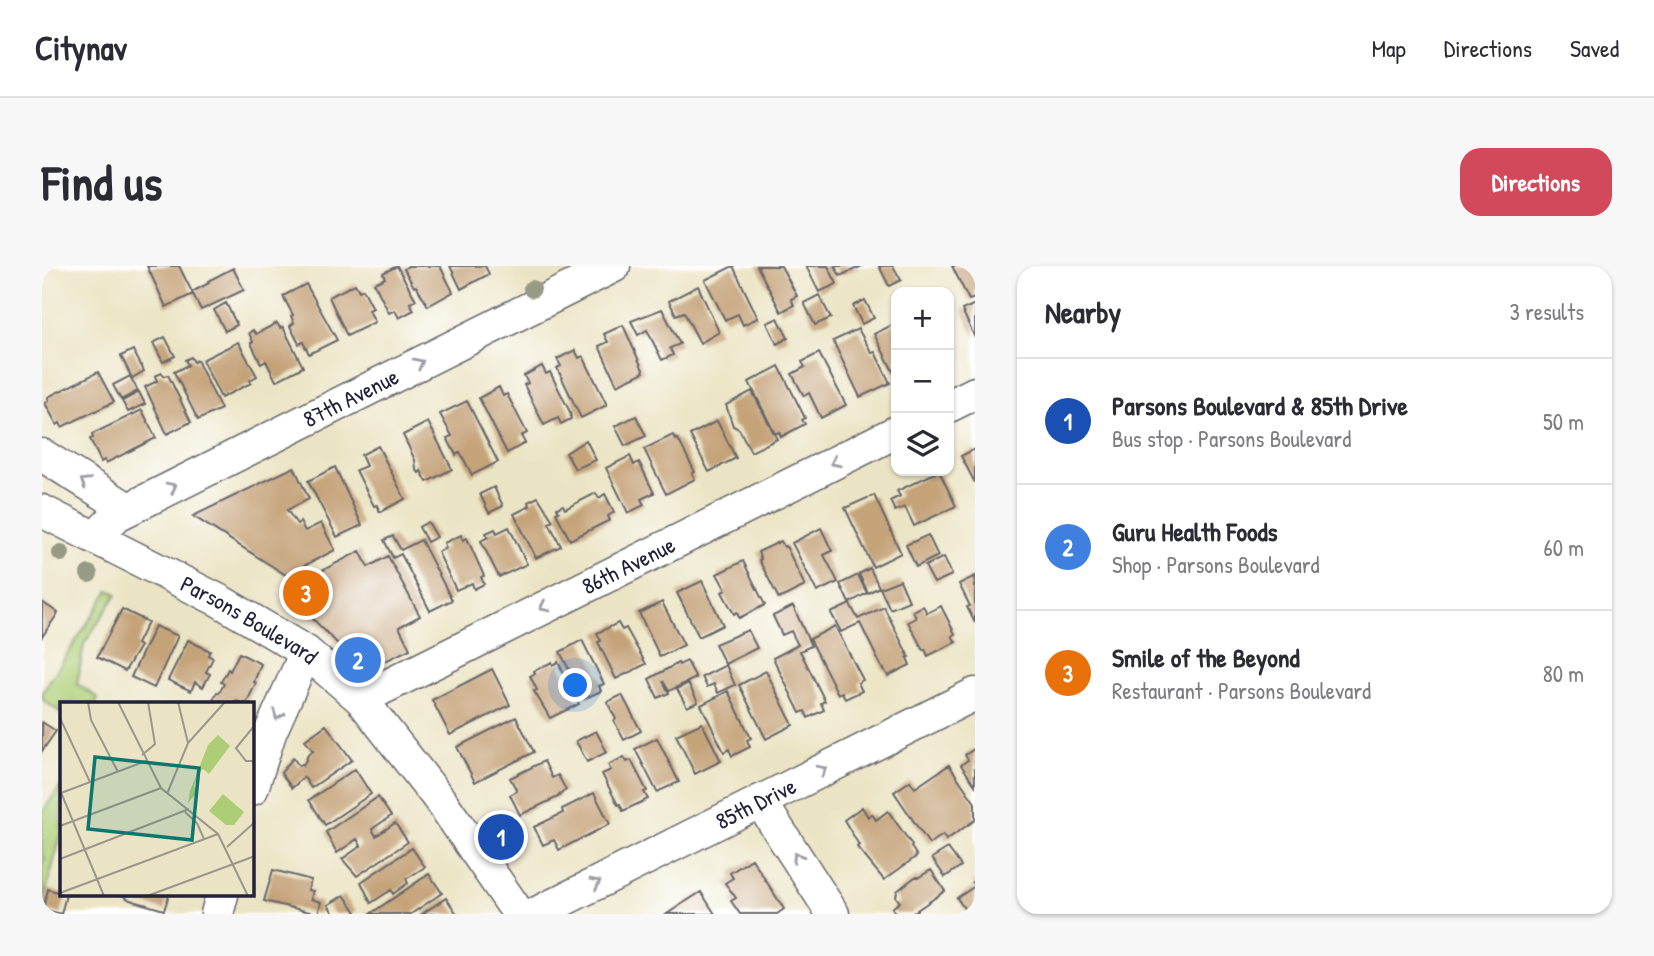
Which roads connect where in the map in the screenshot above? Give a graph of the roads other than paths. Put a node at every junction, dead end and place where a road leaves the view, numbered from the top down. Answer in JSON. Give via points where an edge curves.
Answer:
{"nodes":[{"id":1,"x":614,"y":266,"type":"edge"},
{"id":2,"x":975,"y":393,"type":"edge"},
{"id":3,"x":954,"y":404,"type":"edge"},
{"id":4,"x":891,"y":434,"type":"edge"},
{"id":5,"x":42,"y":455,"type":"edge"},
{"id":6,"x":128,"y":509,"type":"junction"},
{"id":7,"x":42,"y":511,"type":"edge"},
{"id":8,"x":96,"y":537,"type":"junction"},
{"id":9,"x":306,"y":652,"type":"junction"},
{"id":10,"x":975,"y":694,"type":"edge"},
{"id":11,"x":361,"y":699,"type":"junction"},
{"id":12,"x":254,"y":783,"type":"edge"},
{"id":13,"x":760,"y":801,"type":"junction"},
{"id":14,"x":221,"y":897,"type":"edge"},
{"id":15,"x":217,"y":914,"type":"edge"},
{"id":16,"x":519,"y":914,"type":"edge"},
{"id":17,"x":535,"y":914,"type":"edge"},
{"id":18,"x":834,"y":914,"type":"edge"}],
"edges":[{"from":6,"to":1,"type":"street","name":"87th Avenue","one_way":true},
{"from":2,"to":3,"type":"street"},
{"from":4,"to":11,"type":"street","name":"86th Avenue","one_way":true},
{"from":6,"to":5,"type":"street","one_way":true},
{"from":6,"to":8,"type":"street","name":"87th Avenue"},
{"from":7,"to":8,"type":"street","name":"Parsons Boulevard"},
{"from":8,"to":9,"type":"street","name":"Parsons Boulevard"},
{"from":9,"to":11,"type":"street","name":"Parsons Boulevard"},
{"from":9,"to":12,"type":"street","one_way":true,"via":[[270,733]]},
{"from":13,"to":10,"type":"street","name":"85th Drive","one_way":true},
{"from":11,"to":16,"type":"street","name":"Parsons Boulevard","via":[[443,804]]},
{"from":17,"to":13,"type":"street","name":"85th Drive","one_way":true},
{"from":18,"to":13,"type":"street","one_way":true},
{"from":14,"to":15,"type":"street"}]}
